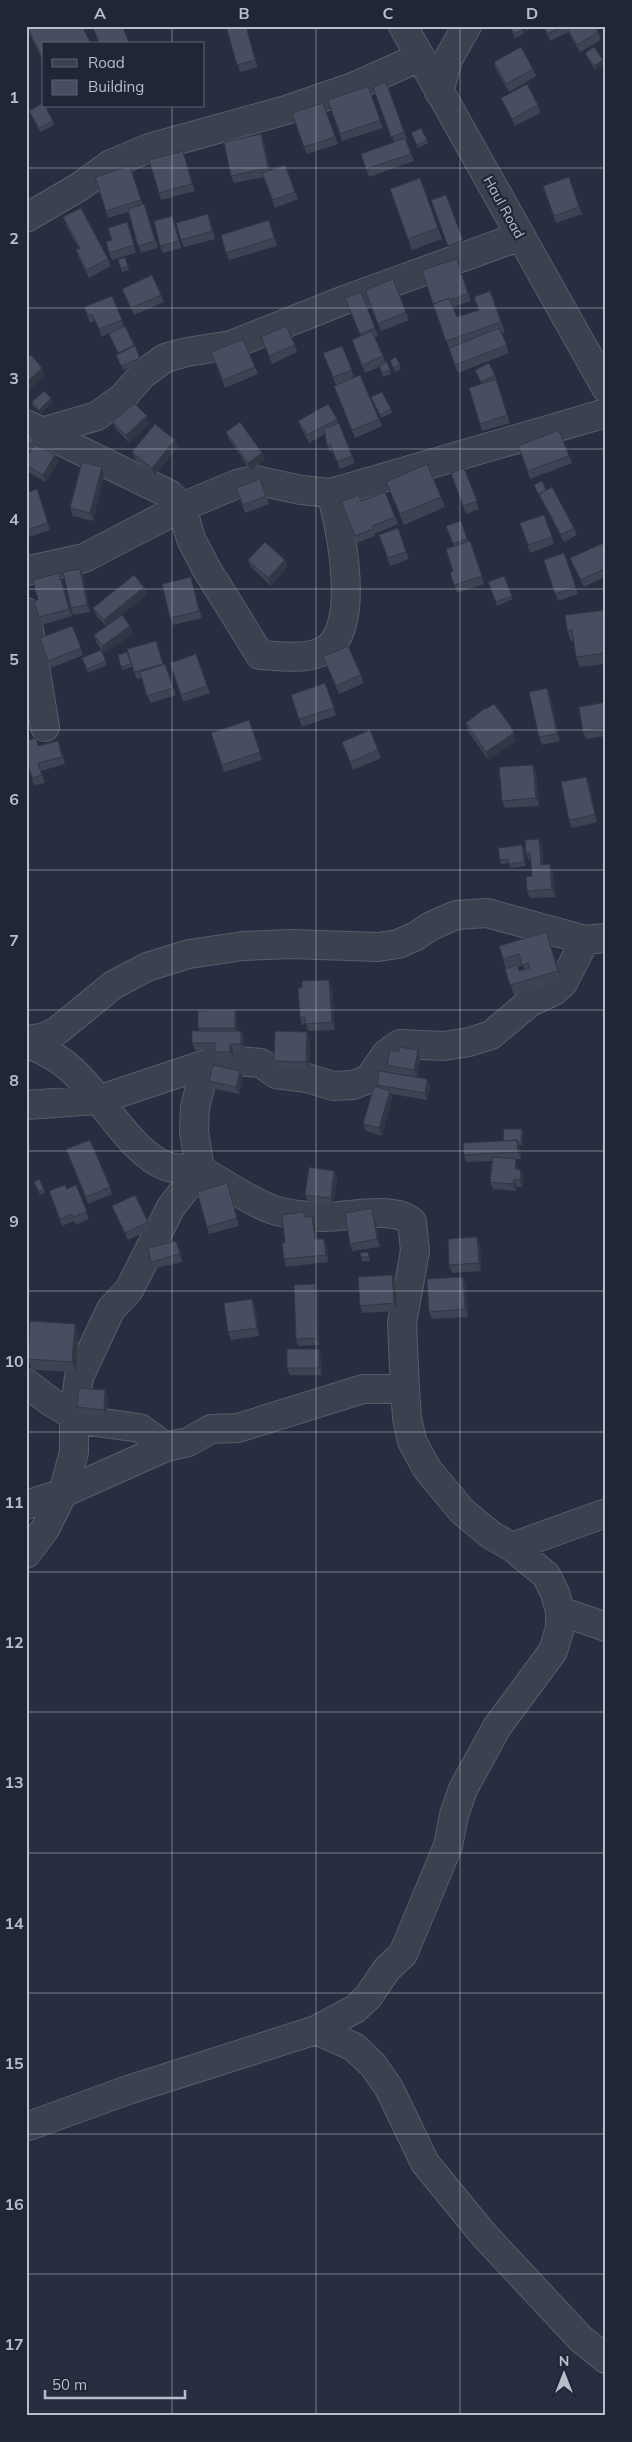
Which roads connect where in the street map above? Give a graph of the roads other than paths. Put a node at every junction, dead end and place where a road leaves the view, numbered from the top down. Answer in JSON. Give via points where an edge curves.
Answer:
{"nodes":[{"id":1,"x":403,"y":26,"type":"edge"},
{"id":2,"x":467,"y":26,"type":"edge"},
{"id":3,"x":420,"y":57,"type":"junction"},
{"id":4,"x":440,"y":92,"type":"junction"},
{"id":5,"x":26,"y":218,"type":"edge"},
{"id":6,"x":521,"y":236,"type":"junction"},
{"id":7,"x":606,"y":388,"type":"edge"},
{"id":8,"x":606,"y":413,"type":"edge"},
{"id":9,"x":34,"y":428,"type":"edge"},
{"id":10,"x":331,"y":493,"type":"junction"},
{"id":11,"x":182,"y":507,"type":"junction"},
{"id":12,"x":26,"y":571,"type":"edge"},
{"id":13,"x":26,"y":612,"type":"edge"},
{"id":14,"x":44,"y":728,"type":"dead end"},
{"id":15,"x":596,"y":939,"type":"edge"},
{"id":16,"x":26,"y":1041,"type":"edge"},
{"id":17,"x":206,"y":1064,"type":"junction"},
{"id":18,"x":98,"y":1100,"type":"junction"},
{"id":19,"x":26,"y":1104,"type":"edge"},
{"id":20,"x":200,"y":1170,"type":"junction"},
{"id":21,"x":26,"y":1383,"type":"edge"},
{"id":22,"x":405,"y":1389,"type":"junction"},
{"id":23,"x":74,"y":1416,"type":"junction"},
{"id":24,"x":166,"y":1446,"type":"junction"},
{"id":25,"x":63,"y":1493,"type":"junction"},
{"id":26,"x":26,"y":1505,"type":"edge"},
{"id":27,"x":606,"y":1513,"type":"edge"},
{"id":28,"x":512,"y":1547,"type":"junction"},
{"id":29,"x":26,"y":1554,"type":"edge"},
{"id":30,"x":560,"y":1612,"type":"junction"},
{"id":31,"x":606,"y":1627,"type":"edge"},
{"id":32,"x":316,"y":2030,"type":"junction"},
{"id":33,"x":26,"y":2127,"type":"edge"},
{"id":34,"x":606,"y":2359,"type":"edge"}],
"edges":[{"from":1,"to":3,"type":"street","name":"Haul Road"},
{"from":2,"to":4,"type":"street","via":[[448,59]]},
{"from":3,"to":4,"type":"street","name":"Haul Road"},
{"from":3,"to":5,"type":"street","via":[[353,87],[286,110],[149,148],[111,164]]},
{"from":4,"to":6,"type":"street","name":"Haul Road"},
{"from":6,"to":7,"type":"street","name":"Haul Road"},
{"from":6,"to":9,"type":"street","via":[[347,299],[231,346],[165,358],[97,416]]},
{"from":8,"to":10,"type":"street"},
{"from":9,"to":11,"type":"street","via":[[153,485]]},
{"from":10,"to":11,"type":"street","via":[[255,480]]},
{"from":10,"to":11,"type":"street","via":[[340,526],[346,600],[342,625],[335,640],[322,652],[305,656],[260,655],[206,568],[191,539]]},
{"from":11,"to":12,"type":"street","via":[[84,558]]},
{"from":13,"to":14,"type":"street"},
{"from":15,"to":16,"type":"street","via":[[487,913],[456,915],[398,944],[385,946],[291,944],[243,946],[189,954],[147,967],[113,984],[57,1031]]},
{"from":15,"to":17,"type":"street","via":[[563,983],[554,991],[529,1002],[491,1035],[444,1046],[400,1044],[386,1054],[369,1079],[353,1085],[333,1086],[276,1074],[261,1063],[225,1060]]},
{"from":16,"to":18,"type":"street","via":[[77,1074]]},
{"from":17,"to":18,"type":"street"},
{"from":17,"to":20,"type":"street","via":[[195,1107],[194,1131]]},
{"from":18,"to":19,"type":"street"},
{"from":18,"to":20,"type":"street","via":[[152,1159],[167,1166]]},
{"from":20,"to":22,"type":"street","via":[[272,1210],[325,1217],[390,1214],[407,1217],[412,1222],[415,1251],[402,1323]]},
{"from":20,"to":23,"type":"street","via":[[171,1207],[129,1290],[111,1308],[79,1377]]},
{"from":21,"to":23,"type":"street"},
{"from":22,"to":24,"type":"street","via":[[363,1388],[238,1428],[212,1429],[188,1442]]},
{"from":22,"to":28,"type":"street","via":[[412,1441],[427,1469],[462,1511],[491,1535]]},
{"from":23,"to":24,"type":"street","via":[[81,1420],[140,1428]]},
{"from":23,"to":25,"type":"street","via":[[74,1452]]},
{"from":24,"to":25,"type":"street"},
{"from":25,"to":26,"type":"street"},
{"from":25,"to":29,"type":"street"},
{"from":27,"to":28,"type":"street"},
{"from":28,"to":30,"type":"street","via":[[546,1575]]},
{"from":30,"to":31,"type":"street"},
{"from":30,"to":32,"type":"street","via":[[560,1628],[553,1651],[497,1728],[463,1789],[448,1846],[403,1954],[355,2009]]},
{"from":32,"to":33,"type":"street","via":[[128,2090]]},
{"from":32,"to":34,"type":"street","via":[[354,2047],[374,2065],[389,2088],[425,2163],[484,2235],[581,2339]]}]}
